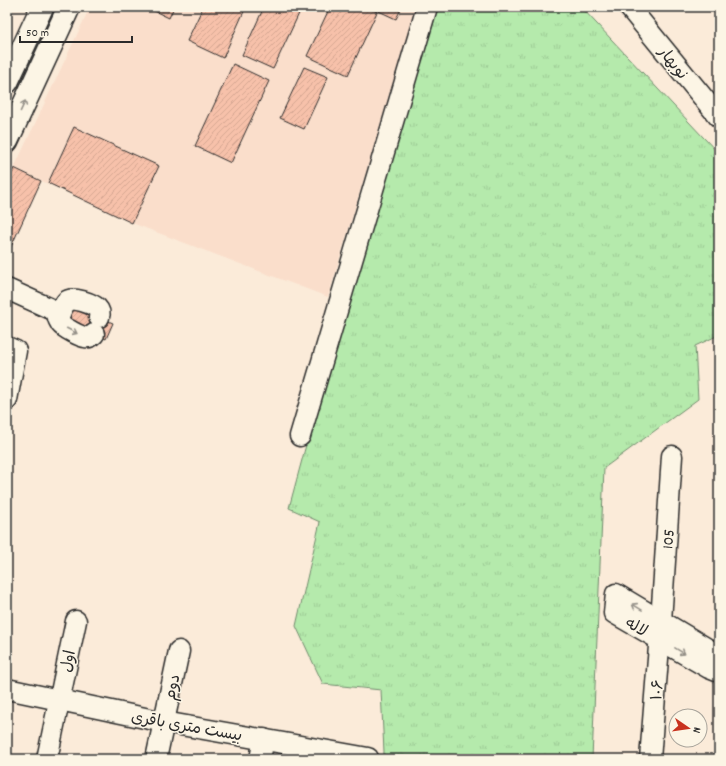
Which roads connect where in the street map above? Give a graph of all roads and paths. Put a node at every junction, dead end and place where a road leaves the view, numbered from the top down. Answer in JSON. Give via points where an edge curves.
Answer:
{"nodes":[{"id":1,"x":42,"y":7,"type":"edge"},
{"id":2,"x":69,"y":7,"type":"edge"},
{"id":3,"x":428,"y":7,"type":"edge"},
{"id":4,"x":629,"y":7,"type":"edge"},
{"id":5,"x":7,"y":82,"type":"edge"},
{"id":6,"x":719,"y":117,"type":"edge"},
{"id":7,"x":7,"y":141,"type":"edge"},
{"id":8,"x":7,"y":290,"type":"edge"},
{"id":9,"x":60,"y":314,"type":"junction"},
{"id":10,"x":7,"y":347,"type":"edge"},
{"id":11,"x":7,"y":400,"type":"edge"},
{"id":12,"x":300,"y":436,"type":"dead end"},
{"id":13,"x":672,"y":456,"type":"dead end"},
{"id":14,"x":76,"y":621,"type":"dead end"},
{"id":15,"x":660,"y":630,"type":"junction"},
{"id":16,"x":179,"y":651,"type":"dead end"},
{"id":17,"x":719,"y":655,"type":"edge"},
{"id":18,"x":719,"y":672,"type":"edge"},
{"id":19,"x":7,"y":689,"type":"edge"},
{"id":20,"x":59,"y":700,"type":"junction"},
{"id":21,"x":164,"y":722,"type":"junction"},
{"id":22,"x":264,"y":739,"type":"junction"},
{"id":23,"x":368,"y":758,"type":"edge"},
{"id":24,"x":47,"y":759,"type":"edge"},
{"id":25,"x":156,"y":759,"type":"edge"},
{"id":26,"x":260,"y":759,"type":"edge"},
{"id":27,"x":650,"y":759,"type":"edge"}],
"edges":[{"from":1,"to":5,"type":"main road"},
{"from":7,"to":2,"type":"main road","one_way":true},
{"from":3,"to":12,"type":"street"},
{"from":4,"to":6,"type":"street","name":"نوبهار"},
{"from":8,"to":9,"type":"street"},
{"from":9,"to":9,"type":"street","one_way":true,"via":[[58,318],[61,324],[85,338],[93,335],[100,313],[92,305],[70,299]]},
{"from":10,"to":11,"type":"street","via":[[16,351]]},
{"from":13,"to":15,"type":"street","name":"105"},
{"from":14,"to":20,"type":"street","name":"اول"},
{"from":15,"to":17,"type":"street","name":"لاله"},
{"from":15,"to":18,"type":"street","name":"لاله","one_way":true,"via":[[709,668]]},
{"from":15,"to":27,"type":"street","name":"۱۰۶"},
{"from":16,"to":21,"type":"street","name":"دوم"},
{"from":19,"to":20,"type":"street","name":"بیست متری باقری"},
{"from":20,"to":21,"type":"street","name":"بیست متری باقری"},
{"from":20,"to":24,"type":"street","name":"اول"},
{"from":21,"to":22,"type":"street","name":"بیست متری باقری"},
{"from":21,"to":25,"type":"street","name":"دوم"},
{"from":22,"to":23,"type":"street","name":"بیست متری باقری"},
{"from":22,"to":26,"type":"street"}]}
